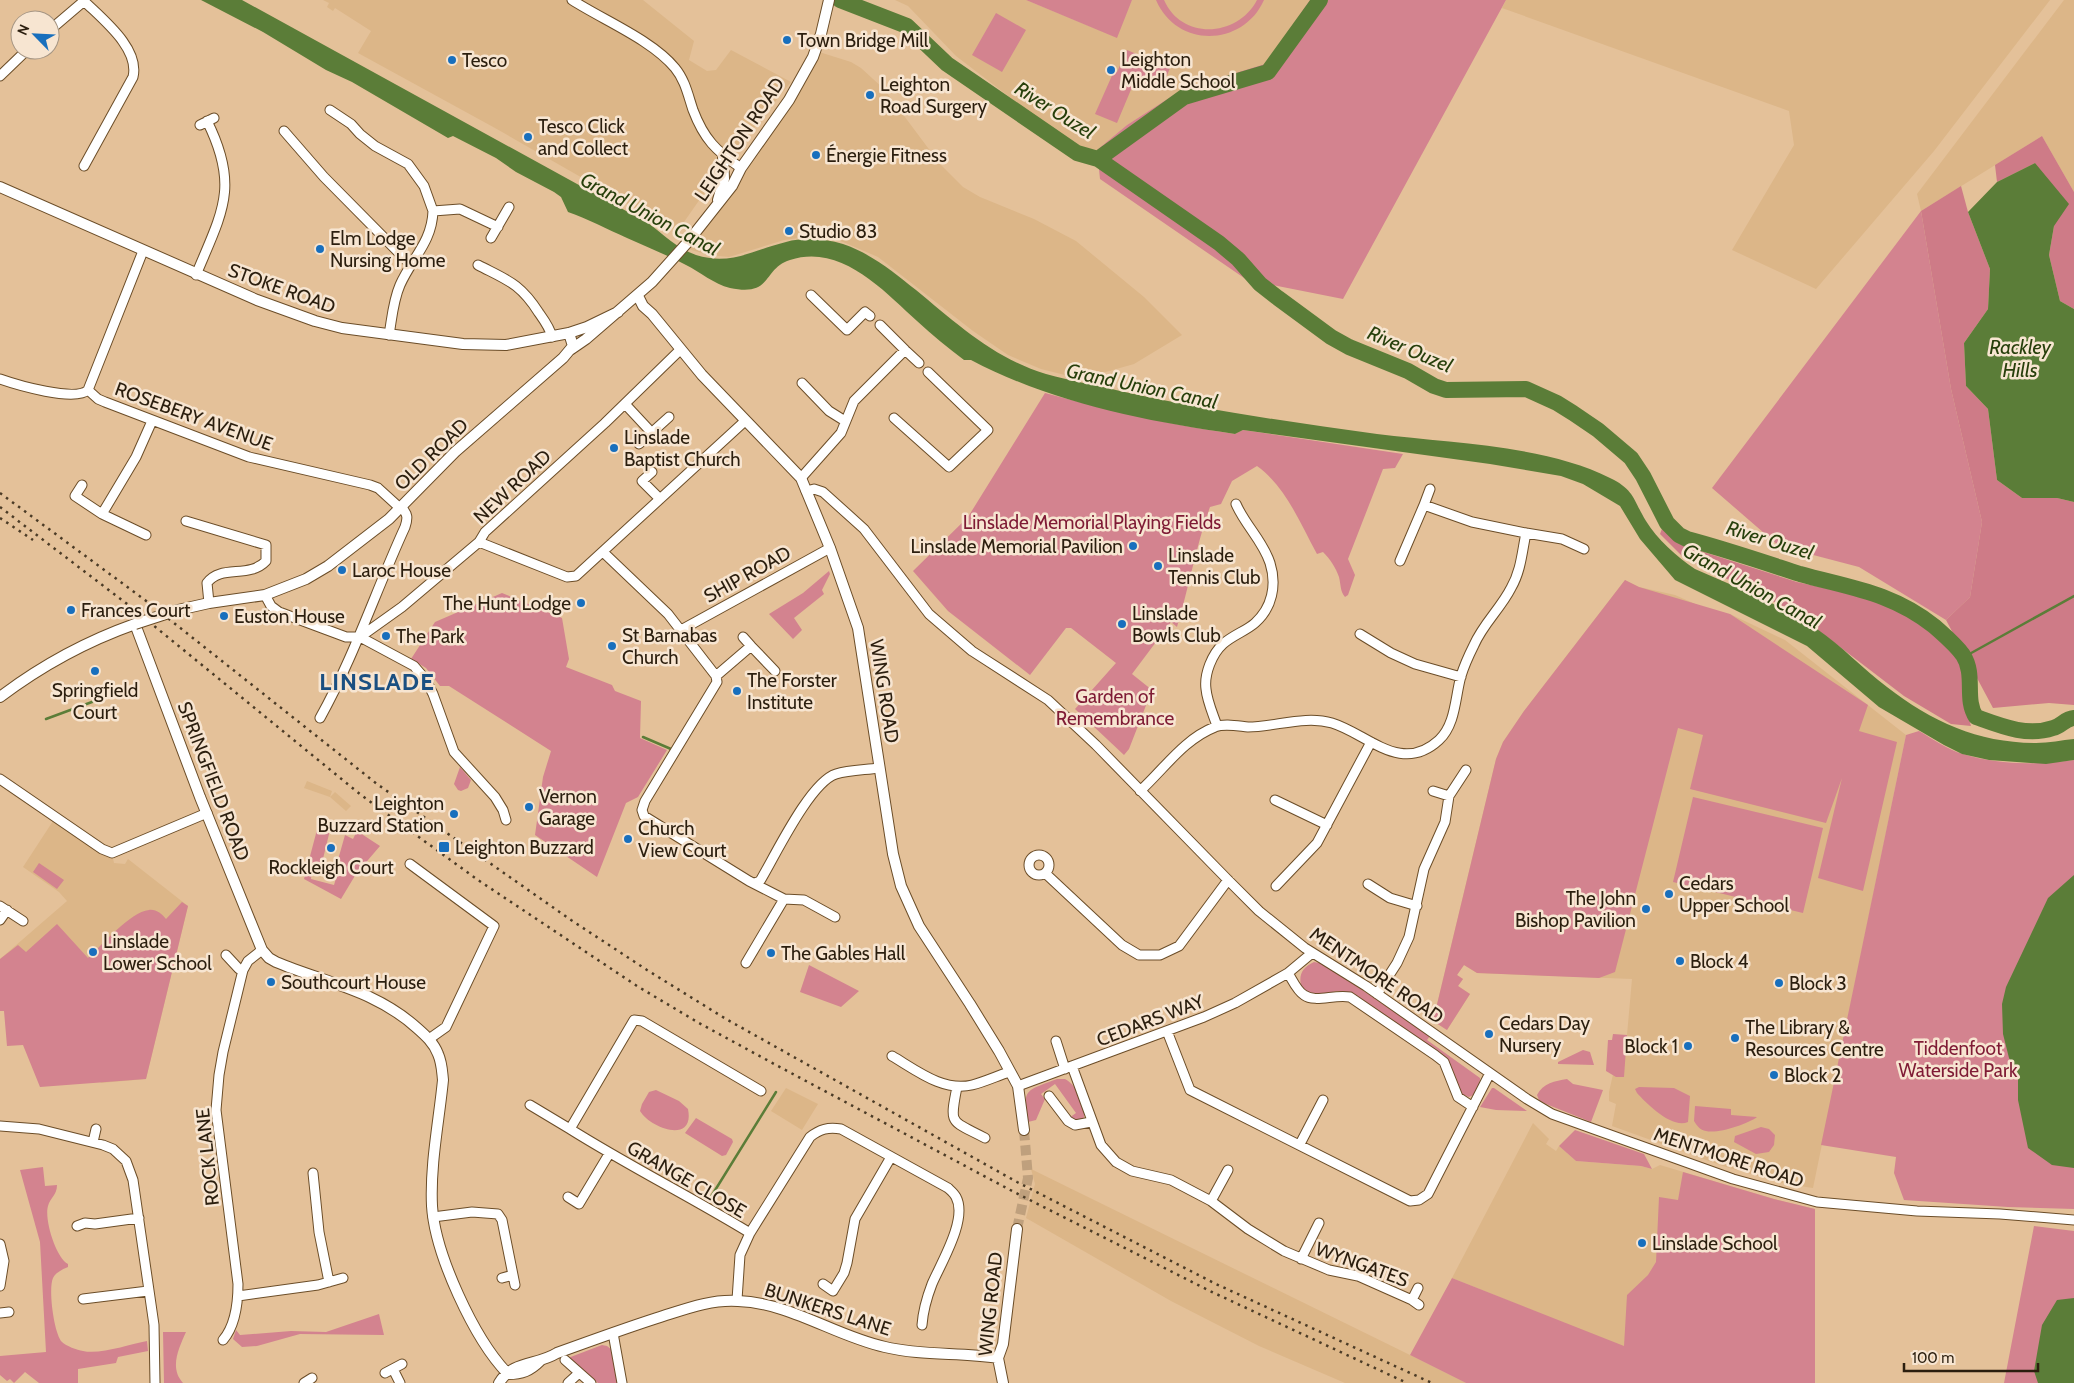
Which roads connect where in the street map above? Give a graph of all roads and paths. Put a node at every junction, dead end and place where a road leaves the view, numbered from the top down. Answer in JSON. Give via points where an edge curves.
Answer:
{"nodes":[{"id":1,"x":572,"y":0,"type":"edge"},
{"id":2,"x":829,"y":0,"type":"edge"},
{"id":3,"x":84,"y":1,"type":"edge"},
{"id":4,"x":60,"y":21,"type":"edge"},
{"id":5,"x":16,"y":60,"type":"edge"},
{"id":6,"x":0,"y":76,"type":"edge"},
{"id":7,"x":330,"y":110,"type":"dead end"},
{"id":8,"x":207,"y":121,"type":"dead end"},
{"id":9,"x":284,"y":130,"type":"dead end"},
{"id":10,"x":723,"y":155,"type":"junction"},
{"id":11,"x":90,"y":163,"type":"dead end"},
{"id":12,"x":741,"y":168,"type":"junction"},
{"id":13,"x":0,"y":187,"type":"edge"},
{"id":14,"x":717,"y":206,"type":"junction"},
{"id":15,"x":509,"y":207,"type":"dead end"},
{"id":16,"x":433,"y":211,"type":"junction"},
{"id":17,"x":498,"y":227,"type":"junction"},
{"id":18,"x":492,"y":238,"type":"dead end"},
{"id":19,"x":143,"y":251,"type":"junction"},
{"id":20,"x":412,"y":264,"type":"junction"},
{"id":21,"x":478,"y":265,"type":"dead end"},
{"id":22,"x":196,"y":275,"type":"junction"},
{"id":23,"x":650,"y":284,"type":"junction"},
{"id":24,"x":811,"y":295,"type":"dead end"},
{"id":25,"x":638,"y":296,"type":"junction"},
{"id":26,"x":648,"y":310,"type":"junction"},
{"id":27,"x":618,"y":312,"type":"junction"},
{"id":28,"x":870,"y":316,"type":"dead end"},
{"id":29,"x":880,"y":325,"type":"dead end"},
{"id":30,"x":569,"y":333,"type":"junction"},
{"id":31,"x":389,"y":335,"type":"junction"},
{"id":32,"x":552,"y":337,"type":"junction"},
{"id":33,"x":680,"y":350,"type":"junction"},
{"id":34,"x":906,"y":350,"type":"junction"},
{"id":35,"x":569,"y":351,"type":"junction"},
{"id":36,"x":919,"y":363,"type":"dead end"},
{"id":37,"x":928,"y":372,"type":"dead end"},
{"id":38,"x":0,"y":379,"type":"edge"},
{"id":39,"x":802,"y":383,"type":"dead end"},
{"id":40,"x":88,"y":390,"type":"junction"},
{"id":41,"x":625,"y":404,"type":"junction"},
{"id":42,"x":669,"y":417,"type":"dead end"},
{"id":43,"x":894,"y":418,"type":"dead end"},
{"id":44,"x":152,"y":421,"type":"junction"},
{"id":45,"x":745,"y":421,"type":"junction"},
{"id":46,"x":845,"y":421,"type":"junction"},
{"id":47,"x":652,"y":432,"type":"junction"},
{"id":48,"x":639,"y":444,"type":"dead end"},
{"id":49,"x":652,"y":472,"type":"dead end"},
{"id":50,"x":801,"y":478,"type":"junction"},
{"id":51,"x":82,"y":485,"type":"dead end"},
{"id":52,"x":1430,"y":490,"type":"dead end"},
{"id":53,"x":806,"y":491,"type":"junction"},
{"id":54,"x":660,"y":499,"type":"junction"},
{"id":55,"x":1236,"y":504,"type":"dead end"},
{"id":56,"x":1424,"y":505,"type":"junction"},
{"id":57,"x":401,"y":507,"type":"junction"},
{"id":58,"x":102,"y":514,"type":"junction"},
{"id":59,"x":186,"y":521,"type":"dead end"},
{"id":60,"x":1526,"y":533,"type":"junction"},
{"id":61,"x":146,"y":535,"type":"dead end"},
{"id":62,"x":479,"y":542,"type":"junction"},
{"id":63,"x":830,"y":548,"type":"junction"},
{"id":64,"x":1584,"y":548,"type":"dead end"},
{"id":65,"x":603,"y":552,"type":"junction"},
{"id":66,"x":1400,"y":561,"type":"dead end"},
{"id":67,"x":265,"y":595,"type":"junction"},
{"id":68,"x":208,"y":603,"type":"junction"},
{"id":69,"x":133,"y":625,"type":"junction"},
{"id":70,"x":681,"y":630,"type":"junction"},
{"id":71,"x":1360,"y":634,"type":"dead end"},
{"id":72,"x":360,"y":637,"type":"junction"},
{"id":73,"x":743,"y":637,"type":"dead end"},
{"id":74,"x":751,"y":646,"type":"junction"},
{"id":75,"x":775,"y":671,"type":"dead end"},
{"id":76,"x":716,"y":676,"type":"junction"},
{"id":77,"x":1461,"y":677,"type":"junction"},
{"id":78,"x":0,"y":697,"type":"edge"},
{"id":79,"x":320,"y":718,"type":"dead end"},
{"id":80,"x":1217,"y":726,"type":"junction"},
{"id":81,"x":1370,"y":742,"type":"junction"},
{"id":82,"x":879,"y":768,"type":"junction"},
{"id":83,"x":1466,"y":770,"type":"dead end"},
{"id":84,"x":0,"y":779,"type":"edge"},
{"id":85,"x":1140,"y":791,"type":"junction"},
{"id":86,"x":1434,"y":791,"type":"dead end"},
{"id":87,"x":1450,"y":796,"type":"junction"},
{"id":88,"x":1275,"y":800,"type":"dead end"},
{"id":89,"x":207,"y":813,"type":"junction"},
{"id":90,"x":506,"y":820,"type":"dead end"},
{"id":91,"x":1327,"y":825,"type":"junction"},
{"id":92,"x":410,"y":864,"type":"dead end"},
{"id":93,"x":1045,"y":872,"type":"dead end"},
{"id":94,"x":1228,"y":880,"type":"junction"},
{"id":95,"x":755,"y":883,"type":"junction"},
{"id":96,"x":1368,"y":884,"type":"dead end"},
{"id":97,"x":1276,"y":886,"type":"dead end"},
{"id":98,"x":784,"y":899,"type":"junction"},
{"id":99,"x":1417,"y":906,"type":"junction"},
{"id":100,"x":3,"y":908,"type":"edge"},
{"id":101,"x":835,"y":917,"type":"dead end"},
{"id":102,"x":0,"y":920,"type":"edge"},
{"id":103,"x":23,"y":922,"type":"dead end"},
{"id":104,"x":262,"y":950,"type":"junction"},
{"id":105,"x":1312,"y":953,"type":"junction"},
{"id":106,"x":226,"y":955,"type":"dead end"},
{"id":107,"x":746,"y":963,"type":"dead end"},
{"id":108,"x":243,"y":970,"type":"junction"},
{"id":109,"x":1288,"y":973,"type":"junction"},
{"id":110,"x":1377,"y":994,"type":"junction"},
{"id":111,"x":1167,"y":1031,"type":"junction"},
{"id":112,"x":428,"y":1039,"type":"junction"},
{"id":113,"x":1056,"y":1041,"type":"dead end"},
{"id":114,"x":892,"y":1056,"type":"dead end"},
{"id":115,"x":1069,"y":1068,"type":"junction"},
{"id":116,"x":1009,"y":1072,"type":"junction"},
{"id":117,"x":1490,"y":1073,"type":"junction"},
{"id":118,"x":1018,"y":1086,"type":"junction"},
{"id":119,"x":957,"y":1087,"type":"junction"},
{"id":120,"x":761,"y":1091,"type":"dead end"},
{"id":121,"x":1049,"y":1096,"type":"dead end"},
{"id":122,"x":1323,"y":1100,"type":"dead end"},
{"id":123,"x":530,"y":1105,"type":"dead end"},
{"id":124,"x":1473,"y":1107,"type":"junction"},
{"id":125,"x":1092,"y":1122,"type":"junction"},
{"id":126,"x":0,"y":1126,"type":"edge"},
{"id":127,"x":96,"y":1129,"type":"dead end"},
{"id":128,"x":570,"y":1129,"type":"junction"},
{"id":129,"x":1024,"y":1130,"type":"tunnel mouth"},
{"id":130,"x":984,"y":1138,"type":"dead end"},
{"id":131,"x":93,"y":1142,"type":"junction"},
{"id":132,"x":1300,"y":1144,"type":"junction"},
{"id":133,"x":609,"y":1154,"type":"junction"},
{"id":134,"x":891,"y":1157,"type":"junction"},
{"id":135,"x":1228,"y":1170,"type":"dead end"},
{"id":136,"x":312,"y":1173,"type":"dead end"},
{"id":137,"x":568,"y":1197,"type":"dead end"},
{"id":138,"x":1211,"y":1201,"type":"junction"},
{"id":139,"x":433,"y":1217,"type":"junction"},
{"id":140,"x":139,"y":1218,"type":"junction"},
{"id":141,"x":2074,"y":1220,"type":"edge"},
{"id":142,"x":1319,"y":1223,"type":"dead end"},
{"id":143,"x":77,"y":1226,"type":"dead end"},
{"id":144,"x":1017,"y":1229,"type":"tunnel mouth"},
{"id":145,"x":750,"y":1233,"type":"junction"},
{"id":146,"x":1,"y":1247,"type":"edge"},
{"id":147,"x":1301,"y":1258,"type":"junction"},
{"id":148,"x":513,"y":1275,"type":"junction"},
{"id":149,"x":344,"y":1278,"type":"dead end"},
{"id":150,"x":502,"y":1278,"type":"dead end"},
{"id":151,"x":329,"y":1282,"type":"junction"},
{"id":152,"x":823,"y":1284,"type":"dead end"},
{"id":153,"x":515,"y":1285,"type":"dead end"},
{"id":154,"x":0,"y":1286,"type":"edge"},
{"id":155,"x":1418,"y":1288,"type":"dead end"},
{"id":156,"x":148,"y":1291,"type":"junction"},
{"id":157,"x":238,"y":1296,"type":"junction"},
{"id":158,"x":737,"y":1300,"type":"junction"},
{"id":159,"x":89,"y":1302,"type":"dead end"},
{"id":160,"x":922,"y":1325,"type":"dead end"},
{"id":161,"x":613,"y":1333,"type":"junction"},
{"id":162,"x":223,"y":1340,"type":"dead end"},
{"id":163,"x":998,"y":1358,"type":"junction"},
{"id":164,"x":564,"y":1360,"type":"dead end"},
{"id":165,"x":402,"y":1364,"type":"dead end"},
{"id":166,"x":579,"y":1373,"type":"junction"},
{"id":167,"x":508,"y":1378,"type":"edge"},
{"id":168,"x":155,"y":1383,"type":"edge"},
{"id":169,"x":400,"y":1383,"type":"edge"},
{"id":170,"x":500,"y":1383,"type":"edge"},
{"id":171,"x":568,"y":1383,"type":"edge"},
{"id":172,"x":590,"y":1383,"type":"edge"},
{"id":173,"x":622,"y":1383,"type":"edge"},
{"id":174,"x":1003,"y":1383,"type":"edge"}],
"edges":[{"from":1,"to":10,"type":"street","via":[[654,49],[676,68],[710,144]]},
{"from":2,"to":12,"type":"street","name":"LEIGHTON ROAD","via":[[816,51],[795,91]]},
{"from":3,"to":4,"type":"street"},
{"from":3,"to":11,"type":"street","via":[[127,47],[135,69]]},
{"from":5,"to":6,"type":"street"},
{"from":7,"to":16,"type":"street","via":[[375,146],[408,164],[424,186]]},
{"from":8,"to":22,"type":"street","via":[[223,159],[225,195],[222,212]]},
{"from":9,"to":20,"type":"street","via":[[324,178]]},
{"from":10,"to":12,"type":"street"},
{"from":10,"to":14,"type":"street","via":[[724,178]]},
{"from":12,"to":14,"type":"street","name":"LEIGHTON ROAD"},
{"from":13,"to":19,"type":"street","name":"STOKE ROAD"},
{"from":14,"to":23,"type":"street","name":"LEIGHTON ROAD"},
{"from":15,"to":17,"type":"street"},
{"from":16,"to":17,"type":"street","via":[[460,209]]},
{"from":16,"to":20,"type":"street","via":[[428,239]]},
{"from":17,"to":18,"type":"street"},
{"from":19,"to":22,"type":"street","name":"STOKE ROAD"},
{"from":19,"to":40,"type":"street","name":"ROSEBERY AVENUE"},
{"from":20,"to":31,"type":"street","via":[[394,303]]},
{"from":21,"to":32,"type":"street","via":[[526,294]]},
{"from":22,"to":31,"type":"street","name":"STOKE ROAD","via":[[315,321]]},
{"from":23,"to":25,"type":"street","name":"LEIGHTON ROAD"},
{"from":23,"to":26,"type":"street","via":[[646,300]]},
{"from":24,"to":28,"type":"street","via":[[847,330],[865,312]]},
{"from":25,"to":26,"type":"street","name":"WING ROAD"},
{"from":25,"to":27,"type":"street","name":"OLD ROAD"},
{"from":26,"to":33,"type":"street","name":"WING ROAD"},
{"from":27,"to":30,"type":"street","name":"OLD ROAD"},
{"from":27,"to":35,"type":"street","name":"OLD ROAD"},
{"from":29,"to":34,"type":"street"},
{"from":30,"to":32,"type":"street","name":"STOKE ROAD"},
{"from":30,"to":35,"type":"street","via":[[573,341]]},
{"from":31,"to":32,"type":"street","name":"STOKE ROAD","via":[[483,346]]},
{"from":33,"to":41,"type":"street","name":"NEW ROAD"},
{"from":33,"to":45,"type":"street","name":"WING ROAD"},
{"from":34,"to":36,"type":"street"},
{"from":34,"to":46,"type":"street","via":[[854,401]]},
{"from":35,"to":57,"type":"street","name":"OLD ROAD","via":[[454,452]]},
{"from":37,"to":43,"type":"street","via":[[988,430],[949,467]]},
{"from":38,"to":40,"type":"street","via":[[71,395],[85,394]]},
{"from":39,"to":46,"type":"street","via":[[829,411]]},
{"from":40,"to":44,"type":"street","name":"ROSEBERY AVENUE","via":[[98,399]]},
{"from":41,"to":47,"type":"street"},
{"from":41,"to":62,"type":"street","name":"NEW ROAD","via":[[485,532]]},
{"from":42,"to":47,"type":"street"},
{"from":44,"to":57,"type":"street","name":"ROSEBERY AVENUE","via":[[250,457],[370,485]]},
{"from":44,"to":58,"type":"street","via":[[136,457]]},
{"from":45,"to":50,"type":"street","name":"WING ROAD"},
{"from":45,"to":54,"type":"street"},
{"from":46,"to":50,"type":"street","via":[[841,433]]},
{"from":47,"to":48,"type":"street"},
{"from":49,"to":54,"type":"street","via":[[642,481]]},
{"from":50,"to":53,"type":"street","name":"WING ROAD"},
{"from":51,"to":58,"type":"street","via":[[75,496]]},
{"from":52,"to":56,"type":"street"},
{"from":53,"to":63,"type":"street","name":"WING ROAD"},
{"from":53,"to":85,"type":"street","name":"MENTMORE ROAD","via":[[819,490],[836,502],[864,529],[940,625],[972,651],[1048,700]]},
{"from":54,"to":65,"type":"street"},
{"from":55,"to":80,"type":"street","via":[[1270,563],[1274,585],[1266,610],[1255,623],[1222,644],[1209,664],[1206,688]]},
{"from":56,"to":60,"type":"street","via":[[1472,522]]},
{"from":56,"to":66,"type":"street"},
{"from":57,"to":67,"type":"street","via":[[328,566],[306,579]]},
{"from":57,"to":72,"type":"street","name":"OLD ROAD","via":[[408,519]]},
{"from":58,"to":61,"type":"street"},
{"from":59,"to":68,"type":"street","via":[[266,545],[266,561],[261,567],[212,576],[207,583]]},
{"from":60,"to":64,"type":"street","via":[[1562,539]]},
{"from":60,"to":77,"type":"street","via":[[1519,570],[1511,589],[1474,643]]},
{"from":62,"to":65,"type":"street","via":[[567,577],[576,576]]},
{"from":62,"to":72,"type":"street","name":"NEW ROAD","via":[[402,607]]},
{"from":63,"to":70,"type":"street","name":"SHIP ROAD"},
{"from":63,"to":82,"type":"street","name":"WING ROAD","via":[[858,628]]},
{"from":65,"to":70,"type":"street"},
{"from":67,"to":68,"type":"street"},
{"from":67,"to":72,"type":"street","via":[[279,612],[346,637]]},
{"from":68,"to":69,"type":"street","bridge":true},
{"from":69,"to":78,"type":"street","via":[[54,661]]},
{"from":69,"to":89,"type":"street","name":"SPRINGFIELD ROAD"},
{"from":70,"to":76,"type":"street"},
{"from":71,"to":77,"type":"street","via":[[1407,660]]},
{"from":72,"to":79,"type":"street","name":"OLD ROAD"},
{"from":72,"to":90,"type":"street","via":[[414,666],[426,680],[454,752],[495,797]]},
{"from":73,"to":74,"type":"street"},
{"from":74,"to":75,"type":"street"},
{"from":74,"to":76,"type":"street"},
{"from":76,"to":95,"type":"street","via":[[717,682],[642,810],[644,816],[654,823]]},
{"from":77,"to":81,"type":"street","via":[[1449,726],[1440,739],[1418,752],[1404,755]]},
{"from":80,"to":81,"type":"street","via":[[1256,727],[1307,721],[1331,723]]},
{"from":80,"to":85,"type":"street","via":[[1198,735]]},
{"from":81,"to":91,"type":"street"},
{"from":82,"to":95,"type":"street","via":[[836,774],[824,780],[808,799],[760,881]]},
{"from":82,"to":116,"type":"street","name":"WING ROAD","via":[[901,886],[919,926],[1000,1051]]},
{"from":83,"to":87,"type":"street"},
{"from":84,"to":89,"type":"street","via":[[112,853]]},
{"from":85,"to":94,"type":"street","name":"MENTMORE ROAD"},
{"from":86,"to":87,"type":"street"},
{"from":87,"to":99,"type":"street","via":[[1445,822],[1424,869]]},
{"from":88,"to":91,"type":"street"},
{"from":89,"to":104,"type":"street","name":"SPRINGFIELD ROAD"},
{"from":91,"to":97,"type":"street","via":[[1318,843]]},
{"from":92,"to":112,"type":"street","via":[[494,926],[446,1027]]},
{"from":93,"to":94,"type":"street","via":[[1122,945],[1139,955],[1160,955],[1179,946]]},
{"from":94,"to":105,"type":"street","name":"MENTMORE ROAD"},
{"from":95,"to":98,"type":"street"},
{"from":96,"to":99,"type":"street","via":[[1390,898]]},
{"from":98,"to":101,"type":"street","via":[[804,900]]},
{"from":98,"to":107,"type":"street"},
{"from":99,"to":110,"type":"street","via":[[1404,950]]},
{"from":100,"to":102,"type":"street"},
{"from":100,"to":103,"type":"street"},
{"from":104,"to":108,"type":"street","name":"ROCK LANE","via":[[248,961]]},
{"from":104,"to":112,"type":"street","via":[[268,958],[376,999],[408,1020]]},
{"from":105,"to":109,"type":"street","name":"CEDARS WAY"},
{"from":105,"to":110,"type":"street","name":"MENTMORE ROAD"},
{"from":106,"to":108,"type":"street"},
{"from":108,"to":157,"type":"street","name":"ROCK LANE","via":[[218,1075],[216,1110]]},
{"from":109,"to":111,"type":"street","name":"CEDARS WAY","via":[[1235,1003]]},
{"from":109,"to":124,"type":"street","via":[[1302,995],[1314,999],[1339,995],[1350,997],[1435,1055],[1447,1068],[1458,1096]]},
{"from":110,"to":117,"type":"street","name":"MENTMORE ROAD"},
{"from":111,"to":115,"type":"street","name":"CEDARS WAY"},
{"from":111,"to":132,"type":"street","via":[[1190,1090]]},
{"from":112,"to":139,"type":"street","via":[[442,1064],[443,1080],[433,1177]]},
{"from":113,"to":115,"type":"street","name":"WYNGATES"},
{"from":114,"to":119,"type":"street","via":[[929,1078]]},
{"from":115,"to":118,"type":"street","name":"CEDARS WAY"},
{"from":115,"to":125,"type":"street","name":"WYNGATES"},
{"from":116,"to":118,"type":"street","name":"WING ROAD"},
{"from":116,"to":119,"type":"street"},
{"from":117,"to":124,"type":"street"},
{"from":117,"to":141,"type":"street","name":"MENTMORE ROAD","via":[[1552,1114],[1733,1179],[1817,1202]]},
{"from":118,"to":129,"type":"street","name":"WING ROAD"},
{"from":119,"to":130,"type":"street","via":[[952,1117],[955,1122]]},
{"from":120,"to":128,"type":"street","via":[[642,1021],[634,1020]]},
{"from":121,"to":125,"type":"street","via":[[1068,1121],[1075,1125]]},
{"from":122,"to":132,"type":"street"},
{"from":123,"to":128,"type":"street","name":"GRANGE CLOSE"},
{"from":124,"to":132,"type":"street","via":[[1428,1194],[1419,1200],[1410,1201]]},
{"from":125,"to":138,"type":"street","name":"WYNGATES","via":[[1101,1145],[1116,1162],[1132,1171],[1171,1180]]},
{"from":126,"to":131,"type":"street","via":[[39,1129]]},
{"from":127,"to":131,"type":"street"},
{"from":128,"to":133,"type":"street","name":"GRANGE CLOSE"},
{"from":131,"to":140,"type":"street","via":[[113,1149],[126,1161],[133,1180]]},
{"from":133,"to":137,"type":"street","name":"GRANGE CLOSE","via":[[579,1204]]},
{"from":133,"to":145,"type":"street","name":"GRANGE CLOSE"},
{"from":134,"to":145,"type":"street","via":[[840,1129],[817,1132],[810,1137]]},
{"from":134,"to":152,"type":"street","via":[[855,1219],[844,1273],[833,1291]]},
{"from":134,"to":160,"type":"street","via":[[948,1188],[956,1197],[958,1213],[951,1244],[930,1291]]},
{"from":135,"to":138,"type":"street"},
{"from":136,"to":151,"type":"street","via":[[319,1188],[319,1232]]},
{"from":138,"to":147,"type":"street","name":"WYNGATES","via":[[1248,1229]]},
{"from":139,"to":148,"type":"street","via":[[472,1212],[498,1214]]},
{"from":139,"to":167,"type":"street","via":[[443,1258],[462,1303]]},
{"from":140,"to":143,"type":"street"},
{"from":140,"to":156,"type":"street"},
{"from":142,"to":147,"type":"street","name":"WYNGATES"},
{"from":144,"to":163,"type":"street","name":"WING ROAD","via":[[1003,1344]]},
{"from":145,"to":158,"type":"street","via":[[740,1255]]},
{"from":146,"to":154,"type":"street","via":[[3,1270]]},
{"from":147,"to":155,"type":"street","name":"WYNGATES","via":[[1329,1270],[1358,1276],[1416,1302]]},
{"from":148,"to":150,"type":"street"},
{"from":148,"to":153,"type":"street"},
{"from":149,"to":151,"type":"street"},
{"from":151,"to":157,"type":"street"},
{"from":156,"to":159,"type":"street"},
{"from":156,"to":168,"type":"street","via":[[154,1325]]},
{"from":157,"to":162,"type":"street","name":"ROCK LANE","via":[[229,1332]]},
{"from":158,"to":161,"type":"street","name":"BUNKERS LANE","via":[[682,1310]]},
{"from":158,"to":163,"type":"street","name":"BUNKERS LANE","via":[[784,1310],[852,1338],[887,1348]]},
{"from":161,"to":167,"type":"street","name":"BUNKERS LANE","via":[[557,1353],[531,1370]]},
{"from":161,"to":173,"type":"street"},
{"from":163,"to":174,"type":"street","name":"WING ROAD"},
{"from":164,"to":166,"type":"street"},
{"from":165,"to":169,"type":"street","via":[[389,1371]]},
{"from":166,"to":171,"type":"street"},
{"from":166,"to":172,"type":"street"},
{"from":167,"to":170,"type":"street"}]}
